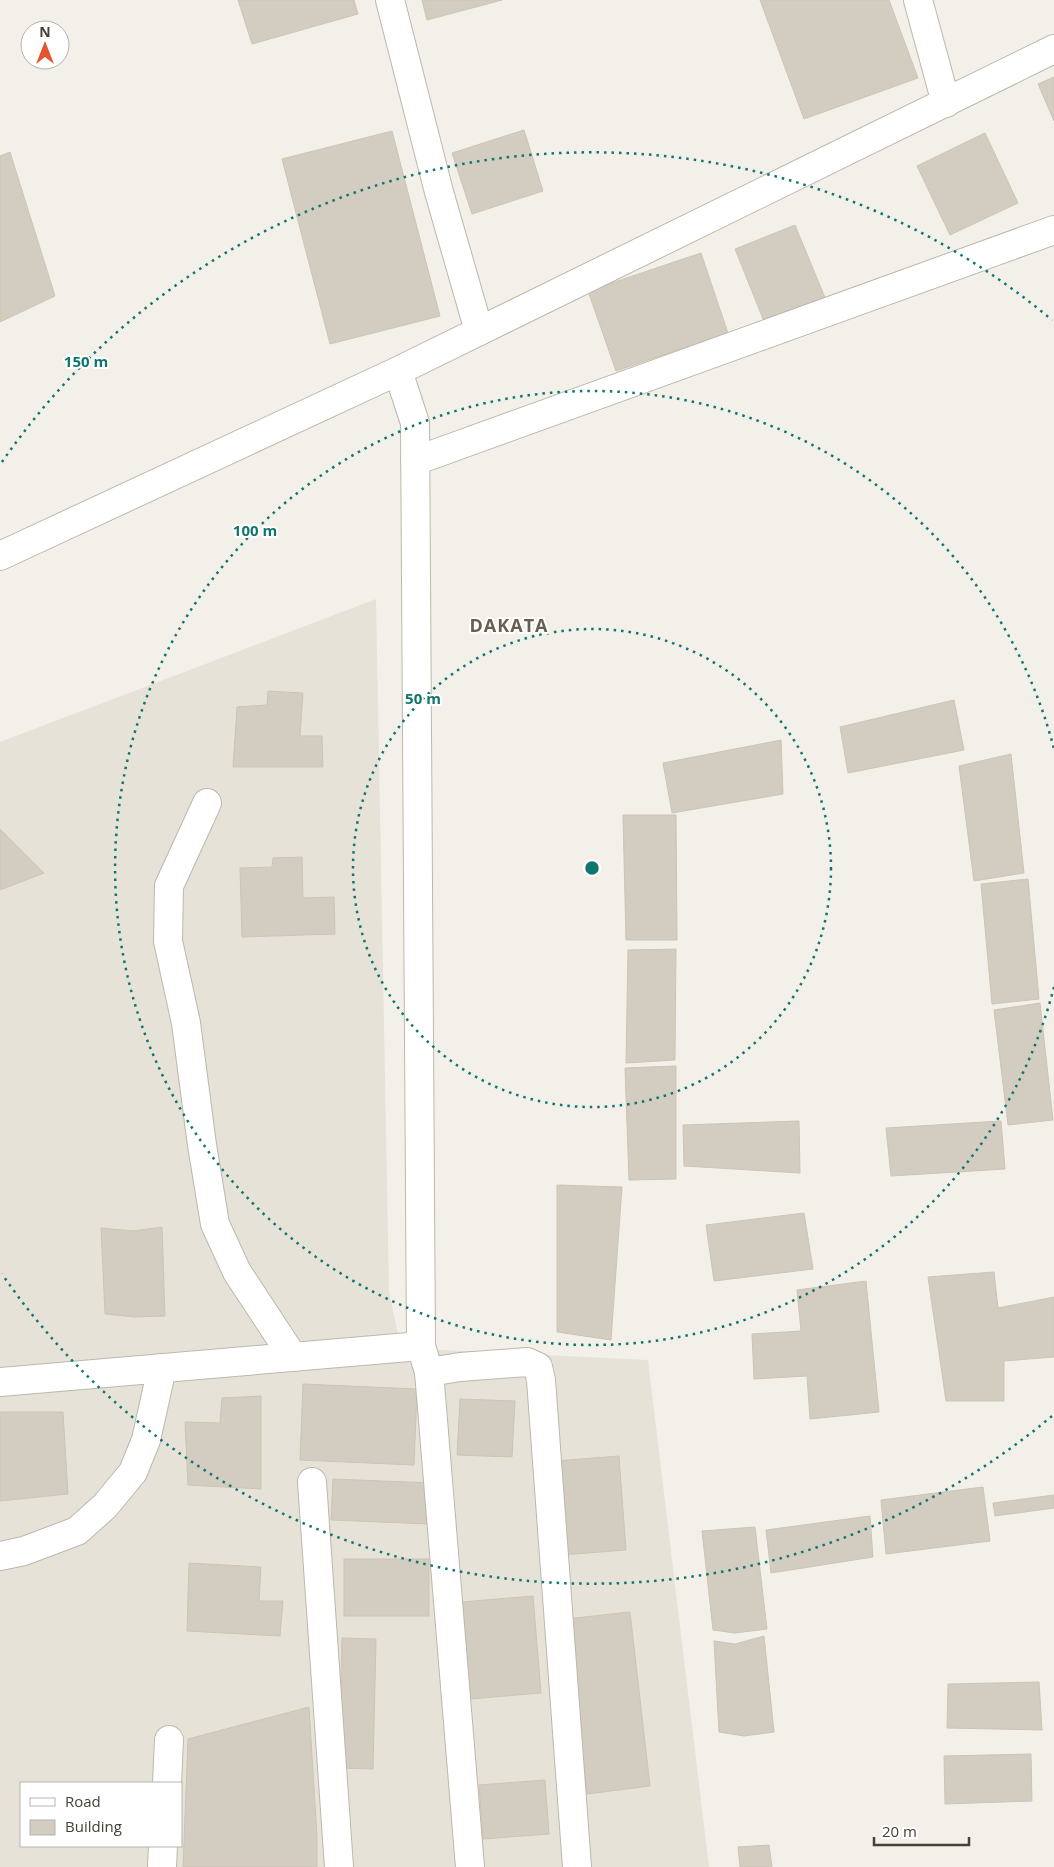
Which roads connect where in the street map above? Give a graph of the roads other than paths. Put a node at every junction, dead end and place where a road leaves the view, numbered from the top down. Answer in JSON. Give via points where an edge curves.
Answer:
{"nodes":[{"id":1,"x":390,"y":0,"type":"edge"},
{"id":2,"x":918,"y":0,"type":"edge"},
{"id":3,"x":1054,"y":50,"type":"edge"},
{"id":4,"x":946,"y":102,"type":"junction"},
{"id":5,"x":1054,"y":230,"type":"edge"},
{"id":6,"x":479,"y":331,"type":"junction"},
{"id":7,"x":398,"y":371,"type":"junction"},
{"id":8,"x":415,"y":461,"type":"junction"},
{"id":9,"x":0,"y":556,"type":"edge"},
{"id":10,"x":207,"y":803,"type":"dead end"},
{"id":11,"x":420,"y":1346,"type":"junction"},
{"id":12,"x":293,"y":1357,"type":"junction"},
{"id":13,"x":162,"y":1368,"type":"junction"},
{"id":14,"x":429,"y":1372,"type":"junction"},
{"id":15,"x":0,"y":1382,"type":"edge"},
{"id":16,"x":312,"y":1482,"type":"dead end"},
{"id":17,"x":0,"y":1556,"type":"edge"},
{"id":18,"x":170,"y":1740,"type":"dead end"},
{"id":19,"x":167,"y":1782,"type":"edge"},
{"id":20,"x":163,"y":1847,"type":"edge"},
{"id":21,"x":162,"y":1867,"type":"edge"},
{"id":22,"x":339,"y":1867,"type":"edge"},
{"id":23,"x":470,"y":1867,"type":"edge"},
{"id":24,"x":578,"y":1867,"type":"edge"}],
"edges":[{"from":1,"to":6,"type":"street","via":[[439,192]]},
{"from":2,"to":4,"type":"street"},
{"from":3,"to":4,"type":"street"},
{"from":4,"to":6,"type":"street"},
{"from":5,"to":8,"type":"street"},
{"from":6,"to":7,"type":"street"},
{"from":7,"to":8,"type":"street","via":[[415,422]]},
{"from":7,"to":9,"type":"street"},
{"from":8,"to":11,"type":"street"},
{"from":10,"to":12,"type":"street","via":[[170,886],[168,941],[186,1023],[215,1224],[236,1272]]},
{"from":11,"to":12,"type":"street"},
{"from":11,"to":14,"type":"street"},
{"from":12,"to":13,"type":"street"},
{"from":13,"to":15,"type":"street"},
{"from":13,"to":17,"type":"street","via":[[146,1440],[133,1472],[105,1506],[77,1531],[24,1551]]},
{"from":14,"to":23,"type":"street"},
{"from":14,"to":24,"type":"street","via":[[527,1362],[538,1367]]},
{"from":16,"to":22,"type":"street"},
{"from":18,"to":19,"type":"street"},
{"from":20,"to":21,"type":"street"}]}
